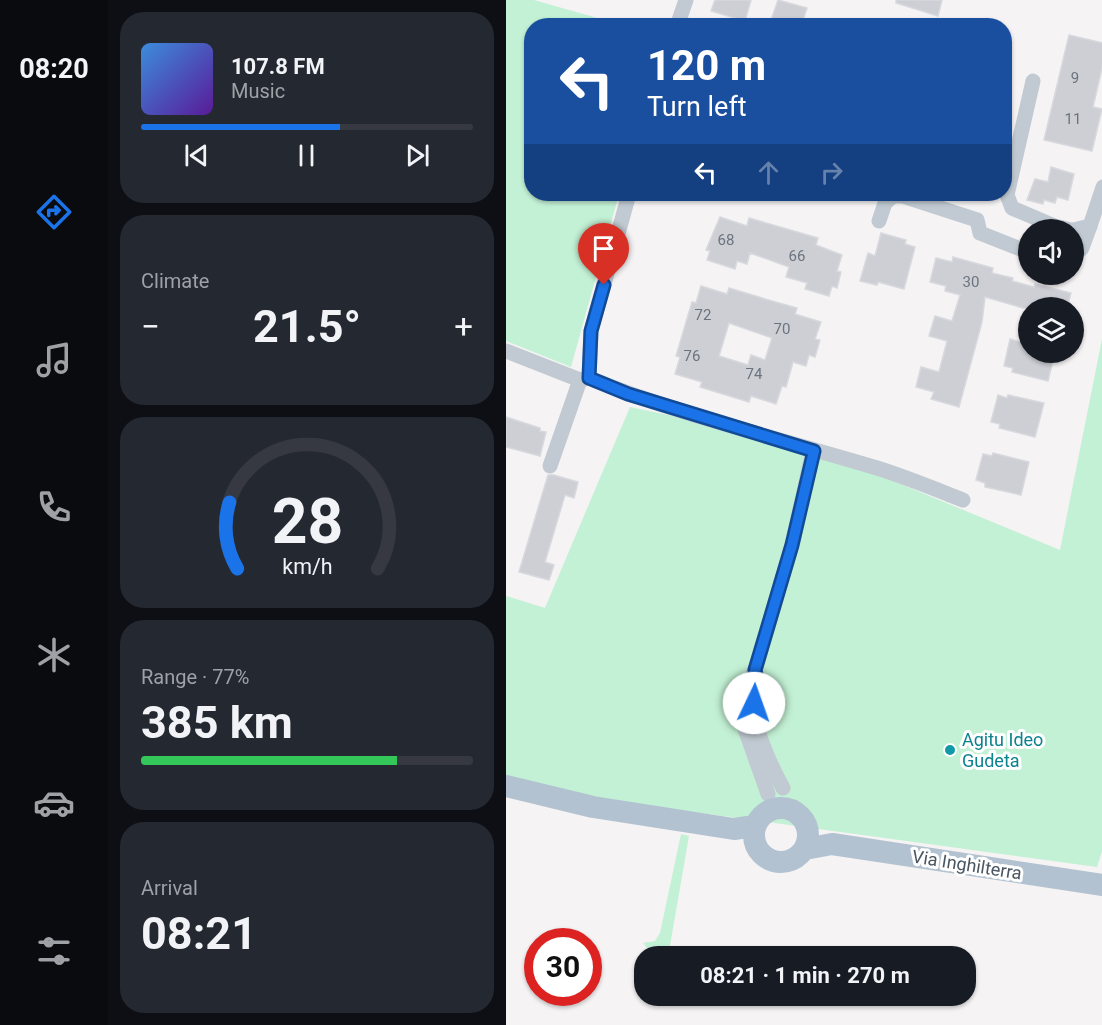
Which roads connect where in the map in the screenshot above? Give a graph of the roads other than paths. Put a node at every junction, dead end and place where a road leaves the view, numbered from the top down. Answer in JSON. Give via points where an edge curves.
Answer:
{"nodes":[{"id":1,"x":686,"y":0,"type":"edge"},
{"id":2,"x":682,"y":18,"type":"edge"},
{"id":3,"x":1033,"y":81,"type":"dead end"},
{"id":4,"x":1012,"y":173,"type":"edge"},
{"id":5,"x":1103,"y":187,"type":"edge"},
{"id":6,"x":627,"y":201,"type":"edge"},
{"id":7,"x":887,"y":201,"type":"edge"},
{"id":8,"x":918,"y":201,"type":"edge"},
{"id":9,"x":1010,"y":201,"type":"edge"},
{"id":10,"x":1038,"y":219,"type":"edge"},
{"id":11,"x":879,"y":221,"type":"dead end"},
{"id":12,"x":1090,"y":225,"type":"junction"},
{"id":13,"x":1084,"y":227,"type":"edge"},
{"id":14,"x":1084,"y":242,"type":"edge"},
{"id":15,"x":1018,"y":248,"type":"edge"},
{"id":16,"x":506,"y":351,"type":"edge"},
{"id":17,"x":585,"y":379,"type":"junction"},
{"id":18,"x":814,"y":451,"type":"junction"},
{"id":19,"x":550,"y":466,"type":"dead end"},
{"id":20,"x":963,"y":500,"type":"dead end"},
{"id":21,"x":506,"y":786,"type":"edge"},
{"id":22,"x":760,"y":815,"type":"junction"},
{"id":23,"x":807,"y":839,"type":"junction"},
{"id":24,"x":1103,"y":885,"type":"edge"}],
"edges":[{"from":1,"to":2,"type":"street"},
{"from":3,"to":4,"type":"street"},
{"from":5,"to":12,"type":"street"},
{"from":6,"to":17,"type":"street","via":[[591,331]]},
{"from":7,"to":11,"type":"street"},
{"from":8,"to":15,"type":"street","via":[[977,220],[980,233]]},
{"from":9,"to":10,"type":"street","via":[[1013,208]]},
{"from":12,"to":13,"type":"street"},
{"from":12,"to":14,"type":"street"},
{"from":16,"to":17,"type":"street"},
{"from":17,"to":18,"type":"street"},
{"from":17,"to":19,"type":"street"},
{"from":18,"to":20,"type":"street","via":[[879,468]]},
{"from":18,"to":22,"type":"street","via":[[792,545],[755,670],[742,696]]},
{"from":21,"to":22,"type":"main road","name":"Via Inghilterra","via":[[593,807]]},
{"from":22,"to":23,"type":"main road","name":"Via Inghilterra","via":[[782,807],[791,809],[805,821]]},
{"from":22,"to":23,"type":"main road","via":[[759,851],[773,861],[791,861]]},
{"from":23,"to":24,"type":"main road","name":"Via Inghilterra"}]}
